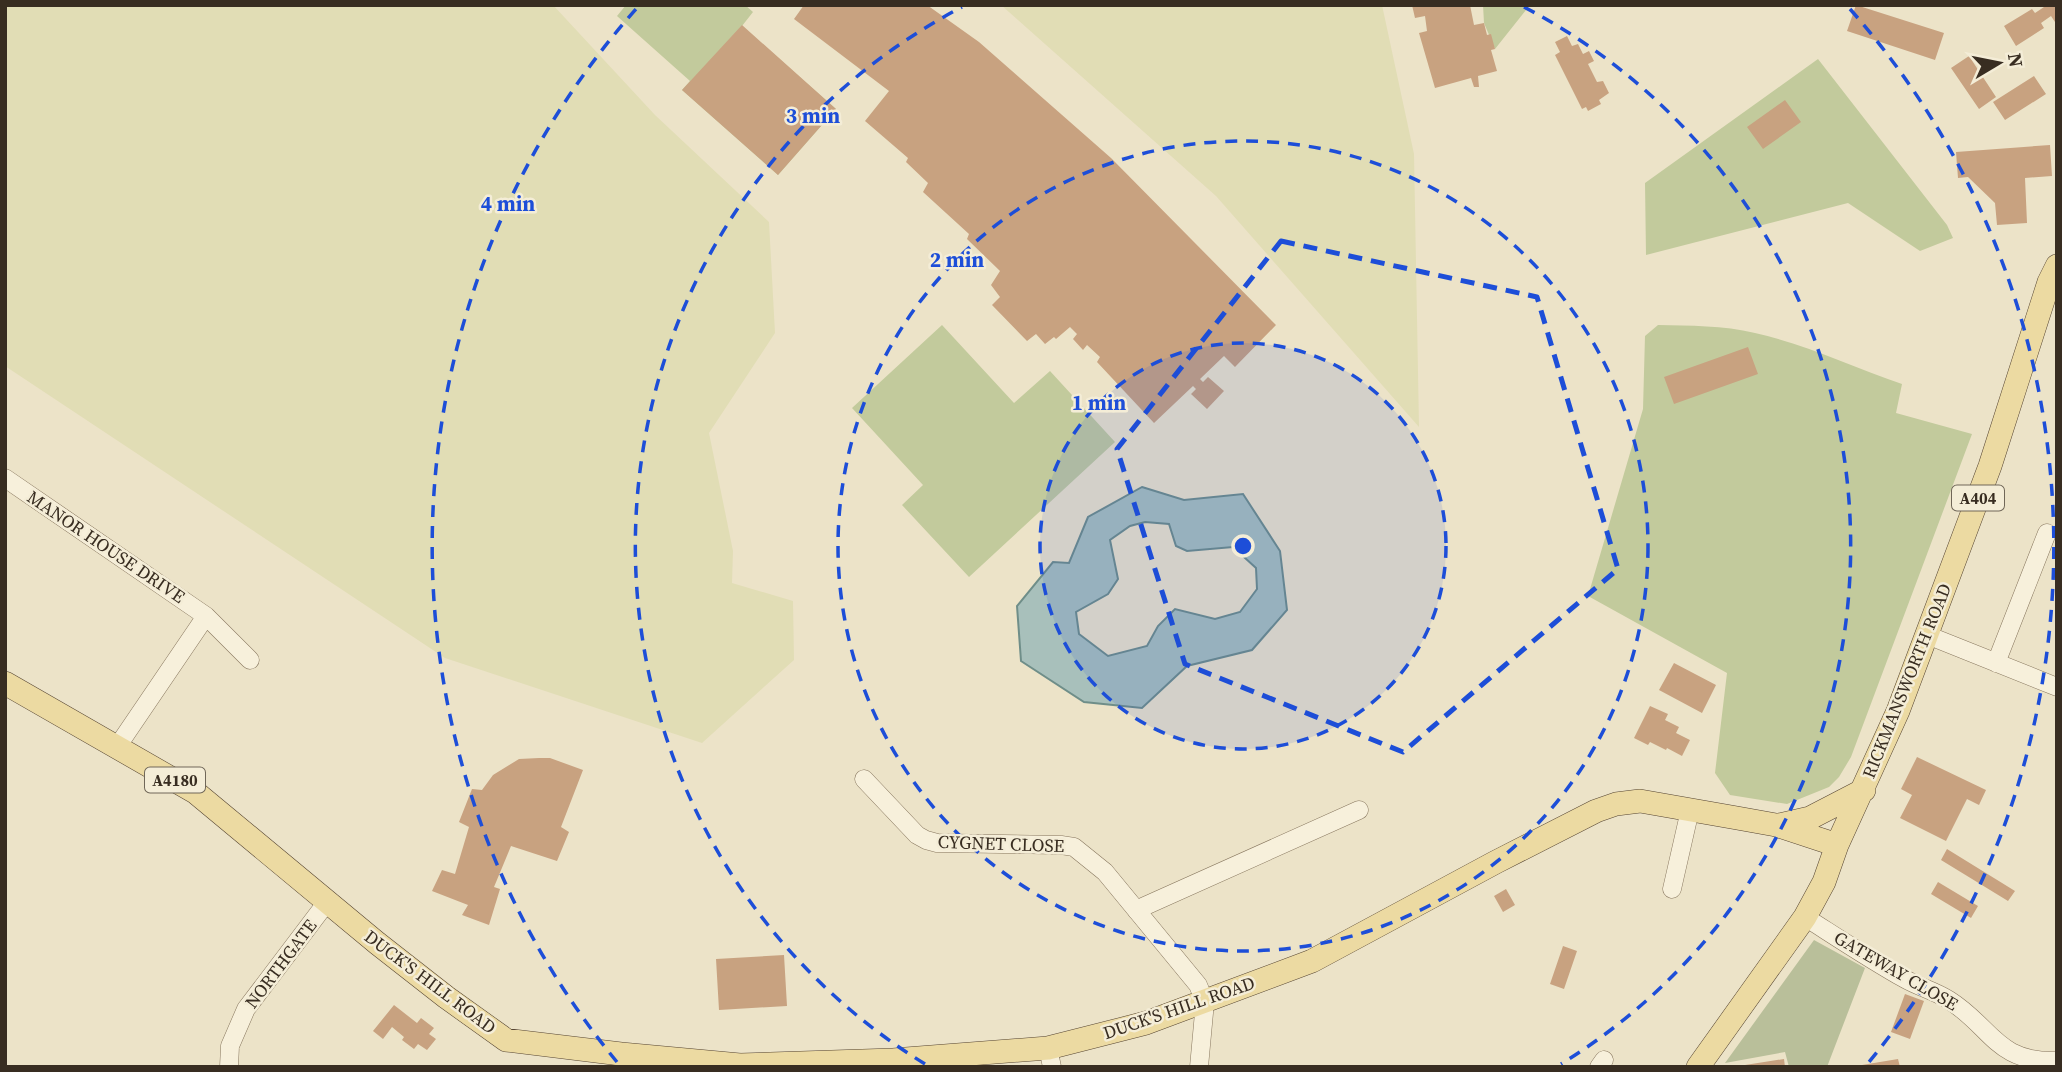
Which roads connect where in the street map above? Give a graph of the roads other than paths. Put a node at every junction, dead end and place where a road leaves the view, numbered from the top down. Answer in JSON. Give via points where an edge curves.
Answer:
{"nodes":[{"id":1,"x":2057,"y":267,"type":"edge"},
{"id":2,"x":5,"y":478,"type":"edge"},
{"id":3,"x":2047,"y":533,"type":"dead end"},
{"id":4,"x":206,"y":616,"type":"junction"},
{"id":5,"x":1927,"y":635,"type":"junction"},
{"id":6,"x":250,"y":660,"type":"dead end"},
{"id":7,"x":1996,"y":663,"type":"junction"},
{"id":8,"x":5,"y":683,"type":"edge"},
{"id":9,"x":2057,"y":687,"type":"edge"},
{"id":10,"x":117,"y":747,"type":"junction"},
{"id":11,"x":864,"y":779,"type":"dead end"},
{"id":12,"x":1864,"y":790,"type":"junction"},
{"id":13,"x":1359,"y":810,"type":"dead end"},
{"id":14,"x":1690,"y":810,"type":"junction"},
{"id":15,"x":1776,"y":825,"type":"junction"},
{"id":16,"x":1837,"y":845,"type":"junction"},
{"id":17,"x":1672,"y":889,"type":"dead end"},
{"id":18,"x":327,"y":902,"type":"junction"},
{"id":19,"x":1136,"y":910,"type":"junction"},
{"id":20,"x":1805,"y":917,"type":"junction"},
{"id":21,"x":1205,"y":1002,"type":"junction"},
{"id":22,"x":1050,"y":1057,"type":"edge"},
{"id":23,"x":2057,"y":1061,"type":"edge"},
{"id":24,"x":740,"y":1066,"type":"edge"},
{"id":25,"x":229,"y":1067,"type":"edge"},
{"id":26,"x":1199,"y":1067,"type":"edge"},
{"id":27,"x":1698,"y":1067,"type":"edge"}],
"edges":[{"from":1,"to":5,"type":"main road","name":"RICKMANSWORTH ROAD","number":"A404"},
{"from":2,"to":4,"type":"street","name":"MANOR HOUSE DRIVE"},
{"from":3,"to":7,"type":"street"},
{"from":4,"to":6,"type":"street","name":"MANOR HOUSE DRIVE"},
{"from":4,"to":10,"type":"street"},
{"from":5,"to":7,"type":"street"},
{"from":5,"to":12,"type":"main road","name":"RICKMANSWORTH ROAD","number":"A404"},
{"from":7,"to":9,"type":"street"},
{"from":8,"to":10,"type":"main road","name":"DUCK'S HILL ROAD","number":"A4180"},
{"from":10,"to":18,"type":"main road","name":"DUCK'S HILL ROAD","number":"A4180","via":[[195,792]]},
{"from":11,"to":19,"type":"street","name":"CYGNET CLOSE","via":[[926,841],[1073,847],[1105,872]]},
{"from":12,"to":15,"type":"main road","via":[[1810,818]]},
{"from":12,"to":16,"type":"main road","name":"RICKMANSWORTH ROAD","number":"A404"},
{"from":13,"to":19,"type":"street"},
{"from":14,"to":15,"type":"main road","name":"DUCK'S HILL ROAD","number":"A4180"},
{"from":14,"to":17,"type":"street"},
{"from":14,"to":21,"type":"main road","name":"DUCK'S HILL ROAD","number":"A4180","via":[[1640,801],[1596,811],[1312,961]]},
{"from":15,"to":16,"type":"main road","name":"DUCK'S HILL ROAD","number":"A4180"},
{"from":16,"to":20,"type":"main road","name":"RICKMANSWORTH ROAD","number":"A404"},
{"from":18,"to":24,"type":"main road","name":"DUCK'S HILL ROAD","number":"A4180","via":[[506,1040]]},
{"from":18,"to":25,"type":"street","name":"NORTHGATE","via":[[246,1009],[230,1046]]},
{"from":19,"to":21,"type":"street","name":"CYGNET CLOSE","via":[[1198,985]]},
{"from":20,"to":23,"type":"street","name":"GATEWAY CLOSE","via":[[1947,999],[2002,1048],[2043,1062]]},
{"from":20,"to":27,"type":"main road","name":"RICKMANSWORTH ROAD","number":"A404"},
{"from":21,"to":22,"type":"main road","name":"DUCK'S HILL ROAD","number":"A4180"},
{"from":21,"to":26,"type":"street"},
{"from":22,"to":24,"type":"main road","name":"DUCK'S HILL ROAD","number":"A4180"}]}
